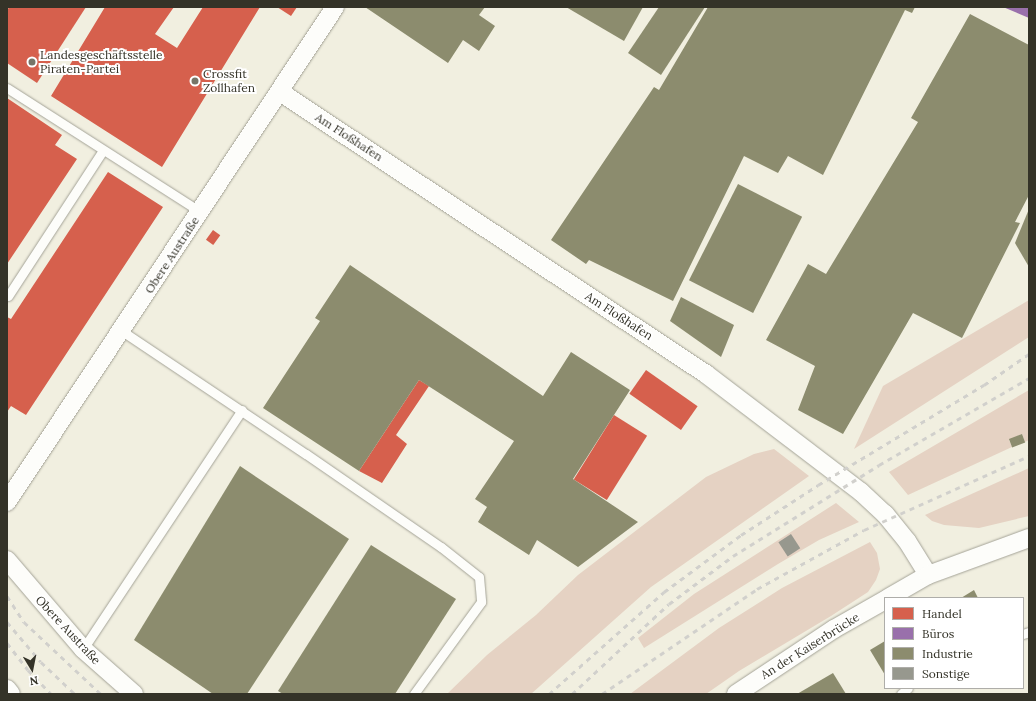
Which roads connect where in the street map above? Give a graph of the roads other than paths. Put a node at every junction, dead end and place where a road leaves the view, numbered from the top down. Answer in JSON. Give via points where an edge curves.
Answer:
{"nodes":[{"id":1,"x":335,"y":7,"type":"edge"},
{"id":2,"x":7,"y":88,"type":"edge"},
{"id":3,"x":280,"y":92,"type":"junction"},
{"id":4,"x":103,"y":150,"type":"junction"},
{"id":5,"x":200,"y":212,"type":"junction"},
{"id":6,"x":8,"y":296,"type":"dead end"},
{"id":7,"x":122,"y":331,"type":"junction"},
{"id":8,"x":242,"y":410,"type":"junction"},
{"id":9,"x":7,"y":502,"type":"edge"},
{"id":10,"x":1029,"y":538,"type":"edge"},
{"id":11,"x":7,"y":560,"type":"edge"},
{"id":12,"x":928,"y":575,"type":"junction"},
{"id":13,"x":890,"y":597,"type":"edge"},
{"id":14,"x":884,"y":601,"type":"edge"},
{"id":15,"x":84,"y":649,"type":"junction"},
{"id":16,"x":7,"y":689,"type":"edge"},
{"id":17,"x":12,"y":694,"type":"edge"},
{"id":18,"x":134,"y":694,"type":"edge"},
{"id":19,"x":414,"y":694,"type":"edge"},
{"id":20,"x":736,"y":694,"type":"edge"}],
"edges":[{"from":1,"to":3,"type":"street","name":"Obere Austraße"},
{"from":2,"to":4,"type":"lane"},
{"from":3,"to":5,"type":"street","name":"Obere Austraße"},
{"from":3,"to":12,"type":"street","name":"Am Floßhafen","via":[[706,374],[861,492],[906,541]]},
{"from":4,"to":5,"type":"lane"},
{"from":4,"to":6,"type":"lane"},
{"from":5,"to":7,"type":"street","name":"Obere Austraße"},
{"from":7,"to":8,"type":"lane"},
{"from":7,"to":9,"type":"street","name":"Obere Austraße"},
{"from":8,"to":15,"type":"lane"},
{"from":8,"to":19,"type":"lane","via":[[441,547],[479,577],[481,602]]},
{"from":10,"to":12,"type":"street"},
{"from":11,"to":15,"type":"street","name":"Obere Austraße"},
{"from":12,"to":13,"type":"street"},
{"from":14,"to":20,"type":"street","name":"An der Kaiserbrücke","via":[[834,629]]},
{"from":15,"to":18,"type":"street","name":"Obere Austraße"},
{"from":16,"to":17,"type":"street"}]}
